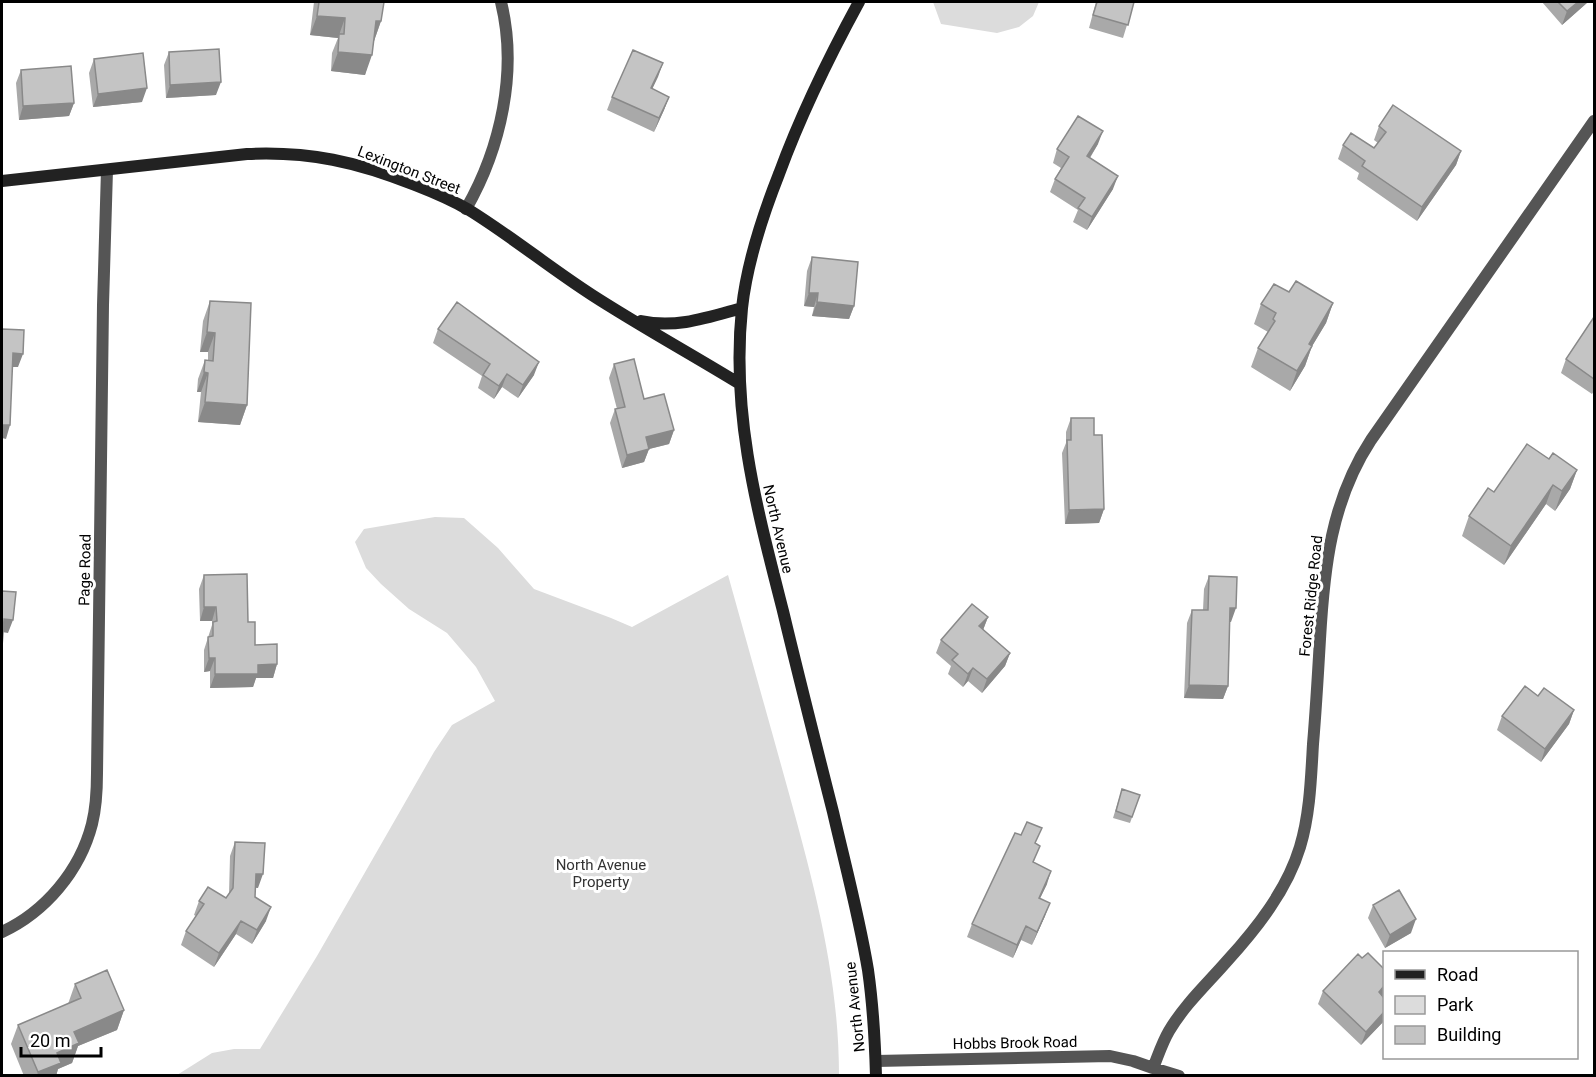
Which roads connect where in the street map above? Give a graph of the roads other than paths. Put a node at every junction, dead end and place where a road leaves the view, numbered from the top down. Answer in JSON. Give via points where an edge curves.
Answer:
{"nodes":[{"id":1,"x":501,"y":2,"type":"edge"},
{"id":2,"x":859,"y":2,"type":"edge"},
{"id":3,"x":1594,"y":122,"type":"edge"},
{"id":4,"x":107,"y":170,"type":"junction"},
{"id":5,"x":2,"y":181,"type":"edge"},
{"id":6,"x":466,"y":208,"type":"junction"},
{"id":7,"x":742,"y":308,"type":"junction"},
{"id":8,"x":630,"y":318,"type":"junction"},
{"id":9,"x":740,"y":384,"type":"junction"},
{"id":10,"x":2,"y":932,"type":"edge"},
{"id":11,"x":876,"y":1061,"type":"junction"},
{"id":12,"x":1148,"y":1072,"type":"edge"},
{"id":13,"x":876,"y":1076,"type":"edge"},
{"id":14,"x":1179,"y":1076,"type":"edge"}],
"edges":[{"from":1,"to":6,"type":"street","via":[[508,40],[502,112],[490,156]]},
{"from":2,"to":7,"type":"main road","name":"North Avenue","via":[[816,85],[778,174],[758,234]]},
{"from":3,"to":12,"type":"street","name":"Forest Ridge Road","via":[[1353,471],[1334,524],[1326,568],[1310,790],[1300,846],[1273,903],[1181,1014]]},
{"from":4,"to":5,"type":"main road","name":"Lexington Street"},
{"from":4,"to":6,"type":"main road","name":"Lexington Street","via":[[247,154],[304,155],[379,171]]},
{"from":4,"to":10,"type":"street","name":"Page Road","via":[[98,765],[93,822],[82,851],[62,883],[37,910]]},
{"from":6,"to":8,"type":"main road","name":"Lexington Street"},
{"from":7,"to":8,"type":"main road","name":"Lexington Street","via":[[680,324]]},
{"from":7,"to":9,"type":"main road","name":"North Avenue"},
{"from":8,"to":9,"type":"main road","name":"Lexington Street"},
{"from":9,"to":11,"type":"main road","name":"North Avenue","via":[[743,432],[757,507],[864,947]]},
{"from":11,"to":12,"type":"street","name":"Hobbs Brook Road","via":[[1110,1056],[1133,1061]]},
{"from":11,"to":13,"type":"main road","name":"North Avenue"},
{"from":12,"to":14,"type":"street","name":"Hobbs Brook Road"}]}
